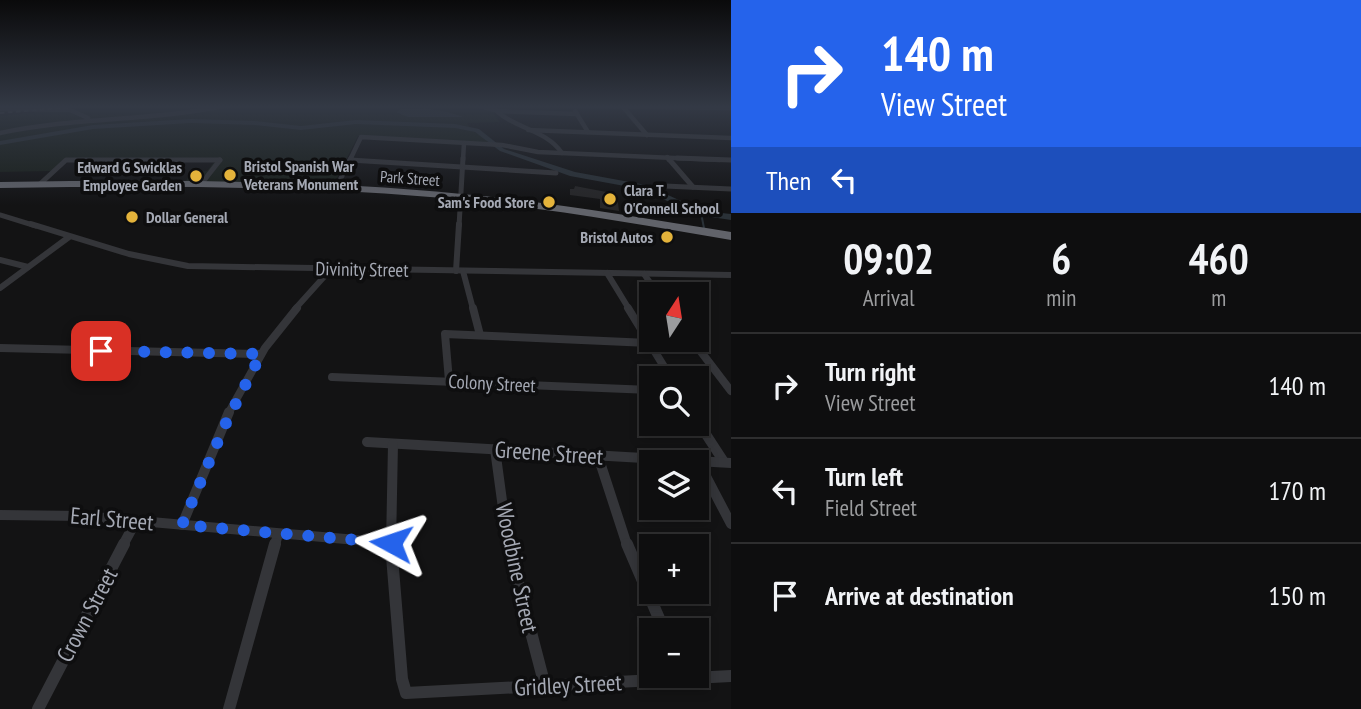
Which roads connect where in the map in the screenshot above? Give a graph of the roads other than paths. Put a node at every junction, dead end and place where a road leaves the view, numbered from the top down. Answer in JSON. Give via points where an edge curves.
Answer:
{"nodes":[{"id":1,"x":360,"y":139,"type":"edge"},
{"id":2,"x":397,"y":139,"type":"edge"},
{"id":3,"x":549,"y":139,"type":"edge"},
{"id":4,"x":464,"y":143,"type":"junction"},
{"id":5,"x":562,"y":153,"type":"junction"},
{"id":6,"x":667,"y":157,"type":"junction"},
{"id":7,"x":350,"y":160,"type":"junction"},
{"id":8,"x":731,"y":160,"type":"edge"},
{"id":9,"x":463,"y":167,"type":"junction"},
{"id":10,"x":556,"y":173,"type":"dead end"},
{"id":11,"x":202,"y":183,"type":"junction"},
{"id":12,"x":40,"y":184,"type":"junction"},
{"id":13,"x":0,"y":185,"type":"edge"},
{"id":14,"x":666,"y":186,"type":"dead end"},
{"id":15,"x":693,"y":187,"type":"junction"},
{"id":16,"x":336,"y":188,"type":"junction"},
{"id":17,"x":731,"y":189,"type":"edge"},
{"id":18,"x":461,"y":197,"type":"junction"},
{"id":19,"x":0,"y":215,"type":"edge"},
{"id":20,"x":731,"y":236,"type":"edge"},
{"id":21,"x":69,"y":237,"type":"junction"},
{"id":22,"x":0,"y":260,"type":"edge"},
{"id":23,"x":29,"y":267,"type":"junction"},
{"id":24,"x":331,"y":269,"type":"junction"},
{"id":25,"x":460,"y":271,"type":"junction"},
{"id":26,"x":607,"y":273,"type":"junction"},
{"id":27,"x":643,"y":274,"type":"junction"},
{"id":28,"x":731,"y":275,"type":"edge"},
{"id":29,"x":649,"y":282,"type":"edge"},
{"id":30,"x":0,"y":288,"type":"edge"},
{"id":31,"x":639,"y":326,"type":"edge"},
{"id":32,"x":480,"y":335,"type":"junction"},
{"id":33,"x":639,"y":343,"type":"edge"},
{"id":34,"x":0,"y":348,"type":"edge"},
{"id":35,"x":701,"y":352,"type":"edge"},
{"id":36,"x":261,"y":354,"type":"junction"},
{"id":37,"x":332,"y":377,"type":"dead end"},
{"id":38,"x":449,"y":381,"type":"junction"},
{"id":39,"x":639,"y":389,"type":"edge"},
{"id":40,"x":731,"y":391,"type":"edge"},
{"id":41,"x":708,"y":436,"type":"edge"},
{"id":42,"x":367,"y":442,"type":"dead end"},
{"id":43,"x":393,"y":443,"type":"junction"},
{"id":44,"x":495,"y":449,"type":"junction"},
{"id":45,"x":598,"y":456,"type":"junction"},
{"id":46,"x":639,"y":458,"type":"edge"},
{"id":47,"x":709,"y":462,"type":"edge"},
{"id":48,"x":727,"y":463,"type":"edge"},
{"id":49,"x":709,"y":482,"type":"edge"},
{"id":50,"x":0,"y":515,"type":"edge"},
{"id":51,"x":136,"y":521,"type":"junction"},
{"id":52,"x":731,"y":524,"type":"edge"},
{"id":53,"x":182,"y":525,"type":"junction"},
{"id":54,"x":278,"y":534,"type":"junction"},
{"id":55,"x":391,"y":543,"type":"junction"},
{"id":56,"x":659,"y":618,"type":"edge"},
{"id":57,"x":709,"y":676,"type":"edge"},
{"id":58,"x":731,"y":676,"type":"edge"},
{"id":59,"x":639,"y":680,"type":"edge"},
{"id":60,"x":545,"y":686,"type":"junction"},
{"id":61,"x":38,"y":709,"type":"edge"},
{"id":62,"x":229,"y":709,"type":"edge"}],
"edges":[{"from":1,"to":7,"type":"street"},
{"from":2,"to":4,"type":"street"},
{"from":3,"to":5,"type":"street"},
{"from":4,"to":5,"type":"street"},
{"from":4,"to":9,"type":"street"},
{"from":5,"to":6,"type":"street"},
{"from":6,"to":8,"type":"street"},
{"from":6,"to":15,"type":"street"},
{"from":7,"to":9,"type":"street"},
{"from":7,"to":16,"type":"street"},
{"from":9,"to":10,"type":"street"},
{"from":9,"to":18,"type":"street"},
{"from":11,"to":12,"type":"highway","name":"Park Street"},
{"from":11,"to":12,"type":"street","via":[[220,160],[66,160]]},
{"from":11,"to":16,"type":"highway","name":"Park Street"},
{"from":12,"to":13,"type":"highway","name":"Park Street"},
{"from":14,"to":15,"type":"street"},
{"from":15,"to":17,"type":"street"},
{"from":16,"to":18,"type":"highway","name":"Park Street"},
{"from":18,"to":20,"type":"highway","name":"Park Street"},
{"from":18,"to":25,"type":"street"},
{"from":19,"to":21,"type":"street","name":"Divinity Street"},
{"from":21,"to":23,"type":"street"},
{"from":21,"to":24,"type":"street","name":"Divinity Street","via":[[188,266]]},
{"from":22,"to":23,"type":"street"},
{"from":23,"to":30,"type":"street"},
{"from":24,"to":25,"type":"street","name":"Divinity Street"},
{"from":24,"to":36,"type":"street"},
{"from":25,"to":26,"type":"street","name":"Divinity Street"},
{"from":25,"to":32,"type":"street"},
{"from":26,"to":27,"type":"street","name":"Divinity Street"},
{"from":26,"to":31,"type":"street"},
{"from":27,"to":28,"type":"street","name":"Divinity Street"},
{"from":27,"to":29,"type":"street"},
{"from":32,"to":33,"type":"street"},
{"from":32,"to":38,"type":"street","via":[[445,334]]},
{"from":34,"to":36,"type":"street"},
{"from":35,"to":40,"type":"street"},
{"from":36,"to":53,"type":"street"},
{"from":37,"to":38,"type":"street","name":"Colony Street"},
{"from":38,"to":39,"type":"street","name":"Colony Street"},
{"from":41,"to":48,"type":"street"},
{"from":42,"to":43,"type":"street","name":"Greene Street"},
{"from":43,"to":44,"type":"street","name":"Greene Street"},
{"from":43,"to":55,"type":"street"},
{"from":44,"to":45,"type":"street","name":"Greene Street"},
{"from":44,"to":60,"type":"street","name":"Woodbine Street","via":[[508,545]]},
{"from":45,"to":46,"type":"street","name":"Greene Street"},
{"from":45,"to":56,"type":"street","via":[[619,526]]},
{"from":47,"to":48,"type":"street","name":"Greene Street"},
{"from":49,"to":52,"type":"street"},
{"from":50,"to":51,"type":"street","name":"Earl Street","via":[[43,513]]},
{"from":51,"to":53,"type":"street","name":"Earl Street"},
{"from":51,"to":61,"type":"street","name":"Crown Street"},
{"from":53,"to":54,"type":"street","name":"Earl Street"},
{"from":54,"to":55,"type":"street","name":"Earl Street"},
{"from":54,"to":62,"type":"street"},
{"from":55,"to":60,"type":"street","name":"Gridley Street","via":[[405,694]]},
{"from":57,"to":58,"type":"street","name":"Gridley Street"},
{"from":59,"to":60,"type":"street","name":"Gridley Street"}]}
